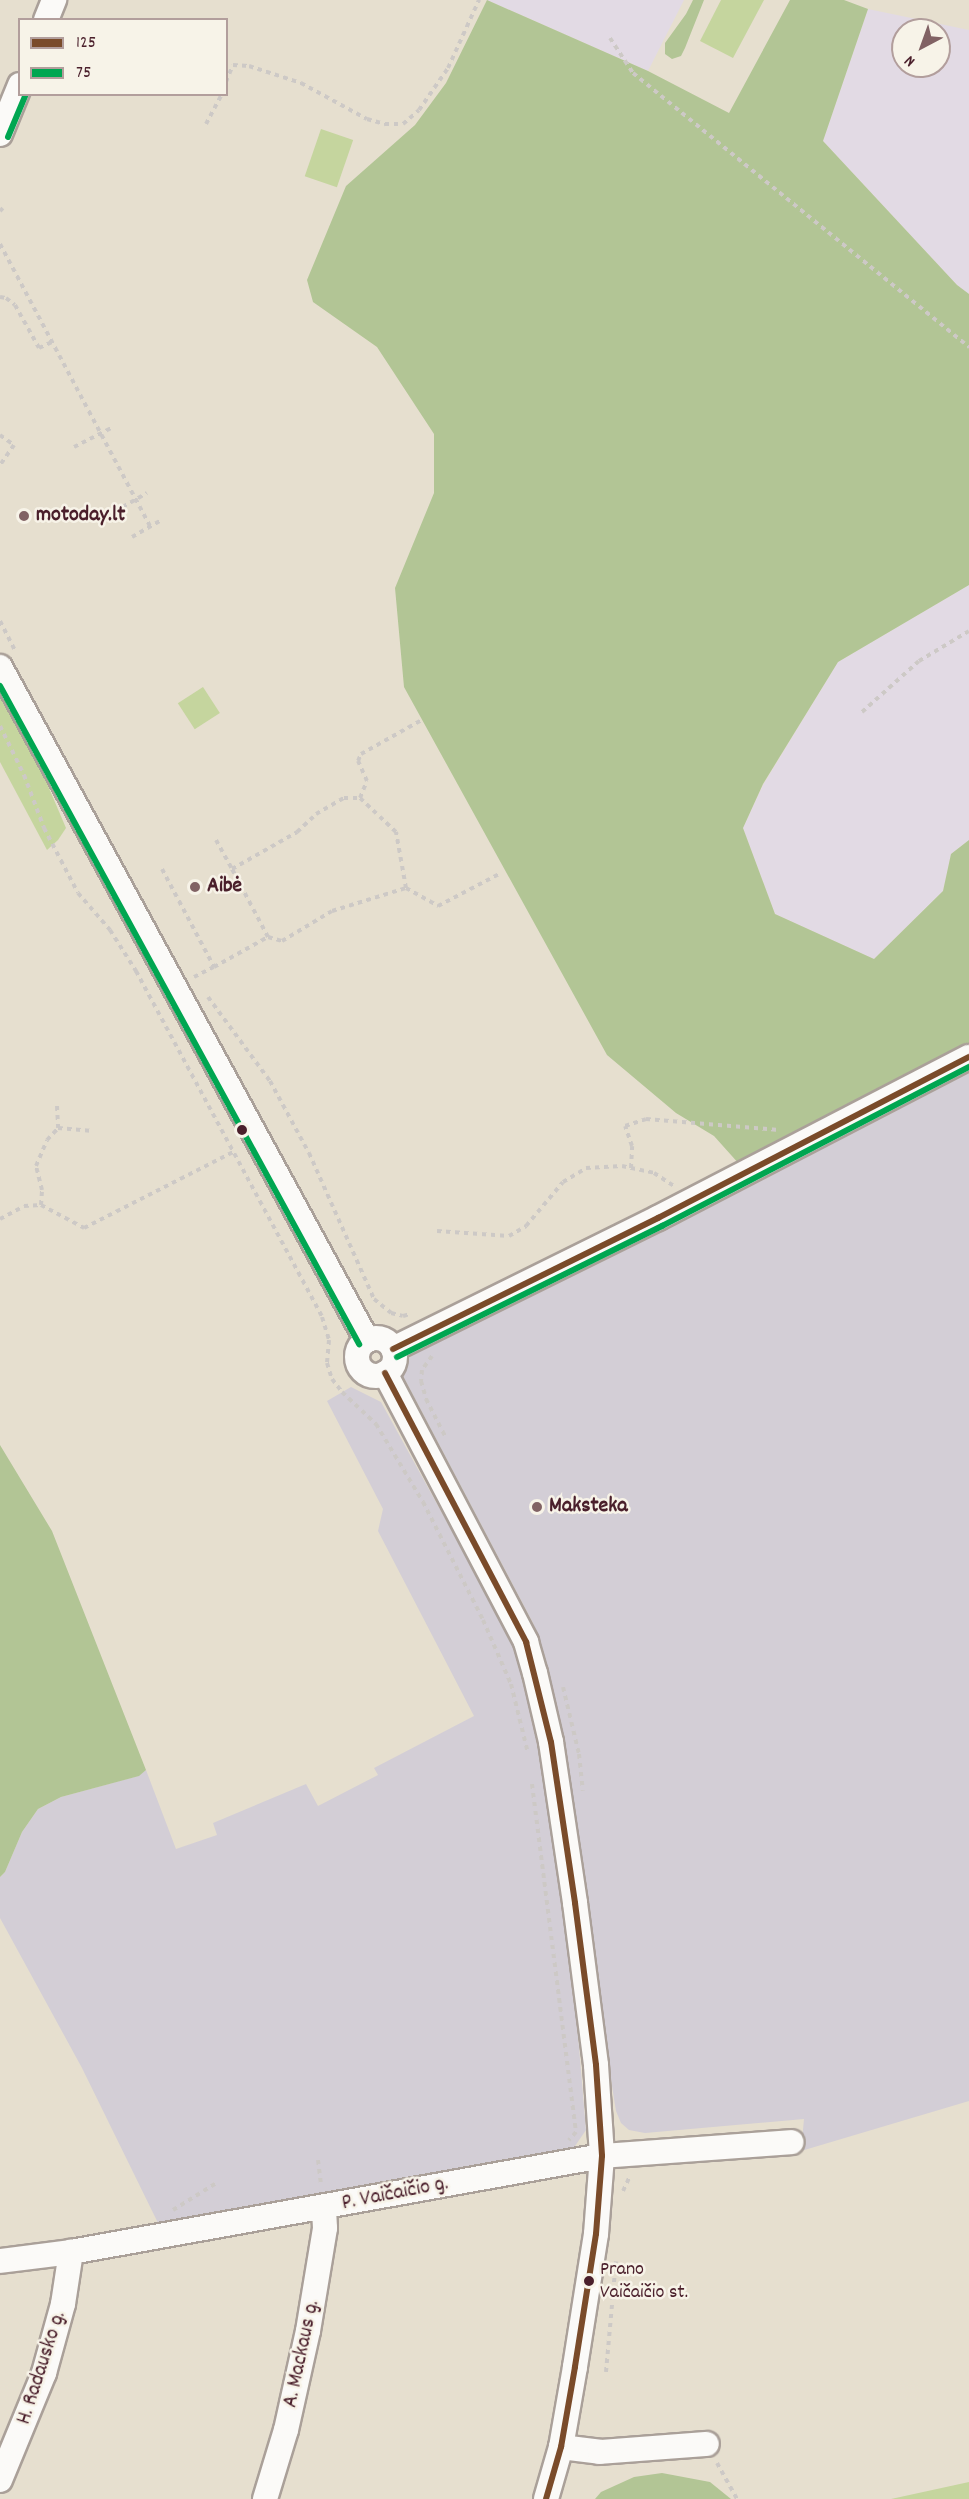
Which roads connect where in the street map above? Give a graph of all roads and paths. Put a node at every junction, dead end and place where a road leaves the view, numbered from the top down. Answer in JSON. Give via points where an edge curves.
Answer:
{"nodes":[{"id":1,"x":54,"y":0,"type":"edge"},
{"id":2,"x":479,"y":0,"type":"edge"},
{"id":3,"x":47,"y":18,"type":"edge"},
{"id":4,"x":610,"y":38,"type":"dead end"},
{"id":5,"x":228,"y":77,"type":"edge"},
{"id":6,"x":18,"y":91,"type":"edge"},
{"id":7,"x":221,"y":96,"type":"edge"},
{"id":8,"x":206,"y":124,"type":"dead end"},
{"id":9,"x":0,"y":134,"type":"edge"},
{"id":10,"x":0,"y":244,"type":"edge"},
{"id":11,"x":0,"y":297,"type":"edge"},
{"id":12,"x":52,"y":342,"type":"junction"},
{"id":13,"x":969,"y":347,"type":"edge"},
{"id":14,"x":113,"y":427,"type":"dead end"},
{"id":15,"x":100,"y":434,"type":"junction"},
{"id":16,"x":0,"y":435,"type":"edge"},
{"id":17,"x":74,"y":447,"type":"dead end"},
{"id":18,"x":1,"y":462,"type":"edge"},
{"id":19,"x":147,"y":494,"type":"dead end"},
{"id":20,"x":136,"y":499,"type":"junction"},
{"id":21,"x":106,"y":516,"type":"dead end"},
{"id":22,"x":161,"y":520,"type":"dead end"},
{"id":23,"x":150,"y":526,"type":"junction"},
{"id":24,"x":132,"y":537,"type":"dead end"},
{"id":25,"x":0,"y":621,"type":"edge"},
{"id":26,"x":969,"y":631,"type":"edge"},
{"id":27,"x":8,"y":659,"type":"edge"},
{"id":28,"x":862,"y":712,"type":"dead end"},
{"id":29,"x":420,"y":722,"type":"dead end"},
{"id":30,"x":0,"y":726,"type":"edge"},
{"id":31,"x":360,"y":798,"type":"junction"},
{"id":32,"x":216,"y":840,"type":"dead end"},
{"id":33,"x":162,"y":869,"type":"dead end"},
{"id":34,"x":232,"y":869,"type":"junction"},
{"id":35,"x":499,"y":874,"type":"dead end"},
{"id":36,"x":406,"y":888,"type":"junction"},
{"id":37,"x":268,"y":938,"type":"junction"},
{"id":38,"x":214,"y":967,"type":"junction"},
{"id":39,"x":189,"y":968,"type":"dead end"},
{"id":40,"x":194,"y":977,"type":"junction"},
{"id":41,"x":198,"y":984,"type":"dead end"},
{"id":42,"x":205,"y":993,"type":"dead end"},
{"id":43,"x":969,"y":1057,"type":"edge"},
{"id":44,"x":57,"y":1106,"type":"dead end"},
{"id":45,"x":58,"y":1128,"type":"junction"},
{"id":46,"x":789,"y":1130,"type":"dead end"},
{"id":47,"x":93,"y":1131,"type":"dead end"},
{"id":48,"x":235,"y":1151,"type":"junction"},
{"id":49,"x":631,"y":1168,"type":"junction"},
{"id":50,"x":686,"y":1204,"type":"junction"},
{"id":51,"x":41,"y":1205,"type":"junction"},
{"id":52,"x":0,"y":1219,"type":"edge"},
{"id":53,"x":437,"y":1231,"type":"dead end"},
{"id":54,"x":412,"y":1313,"type":"dead end"},
{"id":55,"x":367,"y":1340,"type":"junction"},
{"id":56,"x":393,"y":1349,"type":"junction"},
{"id":57,"x":385,"y":1373,"type":"junction"},
{"id":58,"x":529,"y":1755,"type":"dead end"},
{"id":59,"x":532,"y":1778,"type":"dead end"},
{"id":60,"x":791,"y":2142,"type":"dead end"},
{"id":61,"x":602,"y":2156,"type":"junction"},
{"id":62,"x":562,"y":2162,"type":"junction"},
{"id":63,"x":633,"y":2173,"type":"dead end"},
{"id":64,"x":622,"y":2194,"type":"dead end"},
{"id":65,"x":324,"y":2207,"type":"junction"},
{"id":66,"x":71,"y":2252,"type":"junction"},
{"id":67,"x":616,"y":2259,"type":"dead end"},
{"id":68,"x":0,"y":2261,"type":"edge"},
{"id":69,"x":606,"y":2372,"type":"dead end"},
{"id":70,"x":707,"y":2444,"type":"joint"},
{"id":71,"x":561,"y":2447,"type":"junction"},
{"id":72,"x":0,"y":2481,"type":"edge"},
{"id":73,"x":265,"y":2499,"type":"edge"},
{"id":74,"x":546,"y":2499,"type":"edge"},
{"id":75,"x":737,"y":2499,"type":"edge"}],
"edges":[{"from":1,"to":3,"type":"street"},
{"from":2,"to":5,"type":"path","via":[[448,68],[419,110],[403,124],[367,119],[301,84],[249,66],[233,64]]},
{"from":4,"to":13,"type":"path","via":[[633,73]]},
{"from":6,"to":9,"type":"street"},
{"from":7,"to":8,"type":"path"},
{"from":10,"to":12,"type":"path"},
{"from":11,"to":12,"type":"path","via":[[15,305],[39,348]]},
{"from":12,"to":15,"type":"path"},
{"from":14,"to":15,"type":"path"},
{"from":15,"to":17,"type":"path"},
{"from":15,"to":20,"type":"path"},
{"from":16,"to":18,"type":"path","via":[[14,445]]},
{"from":19,"to":20,"type":"path"},
{"from":20,"to":21,"type":"path"},
{"from":20,"to":23,"type":"path"},
{"from":22,"to":23,"type":"path"},
{"from":23,"to":24,"type":"path"},
{"from":25,"to":27,"type":"path"},
{"from":26,"to":28,"type":"path","via":[[919,661]]},
{"from":27,"to":55,"type":"street"},
{"from":29,"to":31,"type":"path","via":[[361,754],[358,761],[367,781]]},
{"from":30,"to":48,"type":"path","via":[[44,828],[78,893],[110,930],[136,971]]},
{"from":31,"to":34,"type":"path","via":[[344,798],[316,814],[297,832]]},
{"from":31,"to":36,"type":"path","via":[[396,831]]},
{"from":32,"to":34,"type":"path"},
{"from":33,"to":38,"type":"path"},
{"from":34,"to":37,"type":"path"},
{"from":35,"to":36,"type":"path","via":[[438,906]]},
{"from":36,"to":37,"type":"path","via":[[332,911],[282,941]]},
{"from":37,"to":38,"type":"path"},
{"from":38,"to":40,"type":"path"},
{"from":39,"to":40,"type":"path"},
{"from":40,"to":41,"type":"path"},
{"from":42,"to":54,"type":"path","via":[[270,1082],[309,1153],[374,1299],[391,1313]]},
{"from":43,"to":50,"type":"street"},
{"from":44,"to":45,"type":"path"},
{"from":45,"to":47,"type":"path"},
{"from":45,"to":51,"type":"path","via":[[47,1140],[36,1166]]},
{"from":46,"to":49,"type":"path","via":[[646,1119],[624,1126],[632,1146]]},
{"from":48,"to":51,"type":"path","via":[[84,1228]]},
{"from":48,"to":58,"type":"path","via":[[322,1317],[332,1378],[376,1424],[423,1502],[483,1620],[511,1684]]},
{"from":49,"to":50,"type":"path","via":[[654,1173],[674,1185]]},
{"from":49,"to":53,"type":"path","via":[[586,1168],[562,1182],[526,1226],[509,1236]]},
{"from":50,"to":56,"type":"street"},
{"from":51,"to":52,"type":"path","via":[[24,1206]]},
{"from":55,"to":56,"type":"street","via":[[385,1340]]},
{"from":55,"to":57,"type":"street","via":[[357,1354],[360,1366],[374,1376]]},
{"from":56,"to":57,"type":"street","via":[[394,1362]]},
{"from":57,"to":61,"type":"street","via":[[511,1609],[536,1673],[551,1742],[575,1903],[596,2065]]},
{"from":59,"to":62,"type":"path","via":[[576,2132],[564,2146]]},
{"from":60,"to":61,"type":"street","name":"P. Vaičaičio g."},
{"from":61,"to":62,"type":"street","name":"P. Vaičaičio g."},
{"from":61,"to":71,"type":"street","via":[[596,2234]]},
{"from":62,"to":65,"type":"street","name":"P. Vaičaičio g."},
{"from":63,"to":64,"type":"path"},
{"from":65,"to":66,"type":"street","name":"P. Vaičaičio g."},
{"from":65,"to":73,"type":"street","name":"A. Mackaus g.","via":[[326,2228],[308,2331],[286,2430]]},
{"from":66,"to":68,"type":"street","name":"P. Vaičaičio g."},
{"from":66,"to":72,"type":"street","name":"H. Radausko g.","via":[[63,2304],[44,2373]]},
{"from":67,"to":69,"type":"path"},
{"from":70,"to":71,"type":"street","via":[[600,2452]]},
{"from":70,"to":75,"type":"path"},
{"from":71,"to":74,"type":"street"}]}
